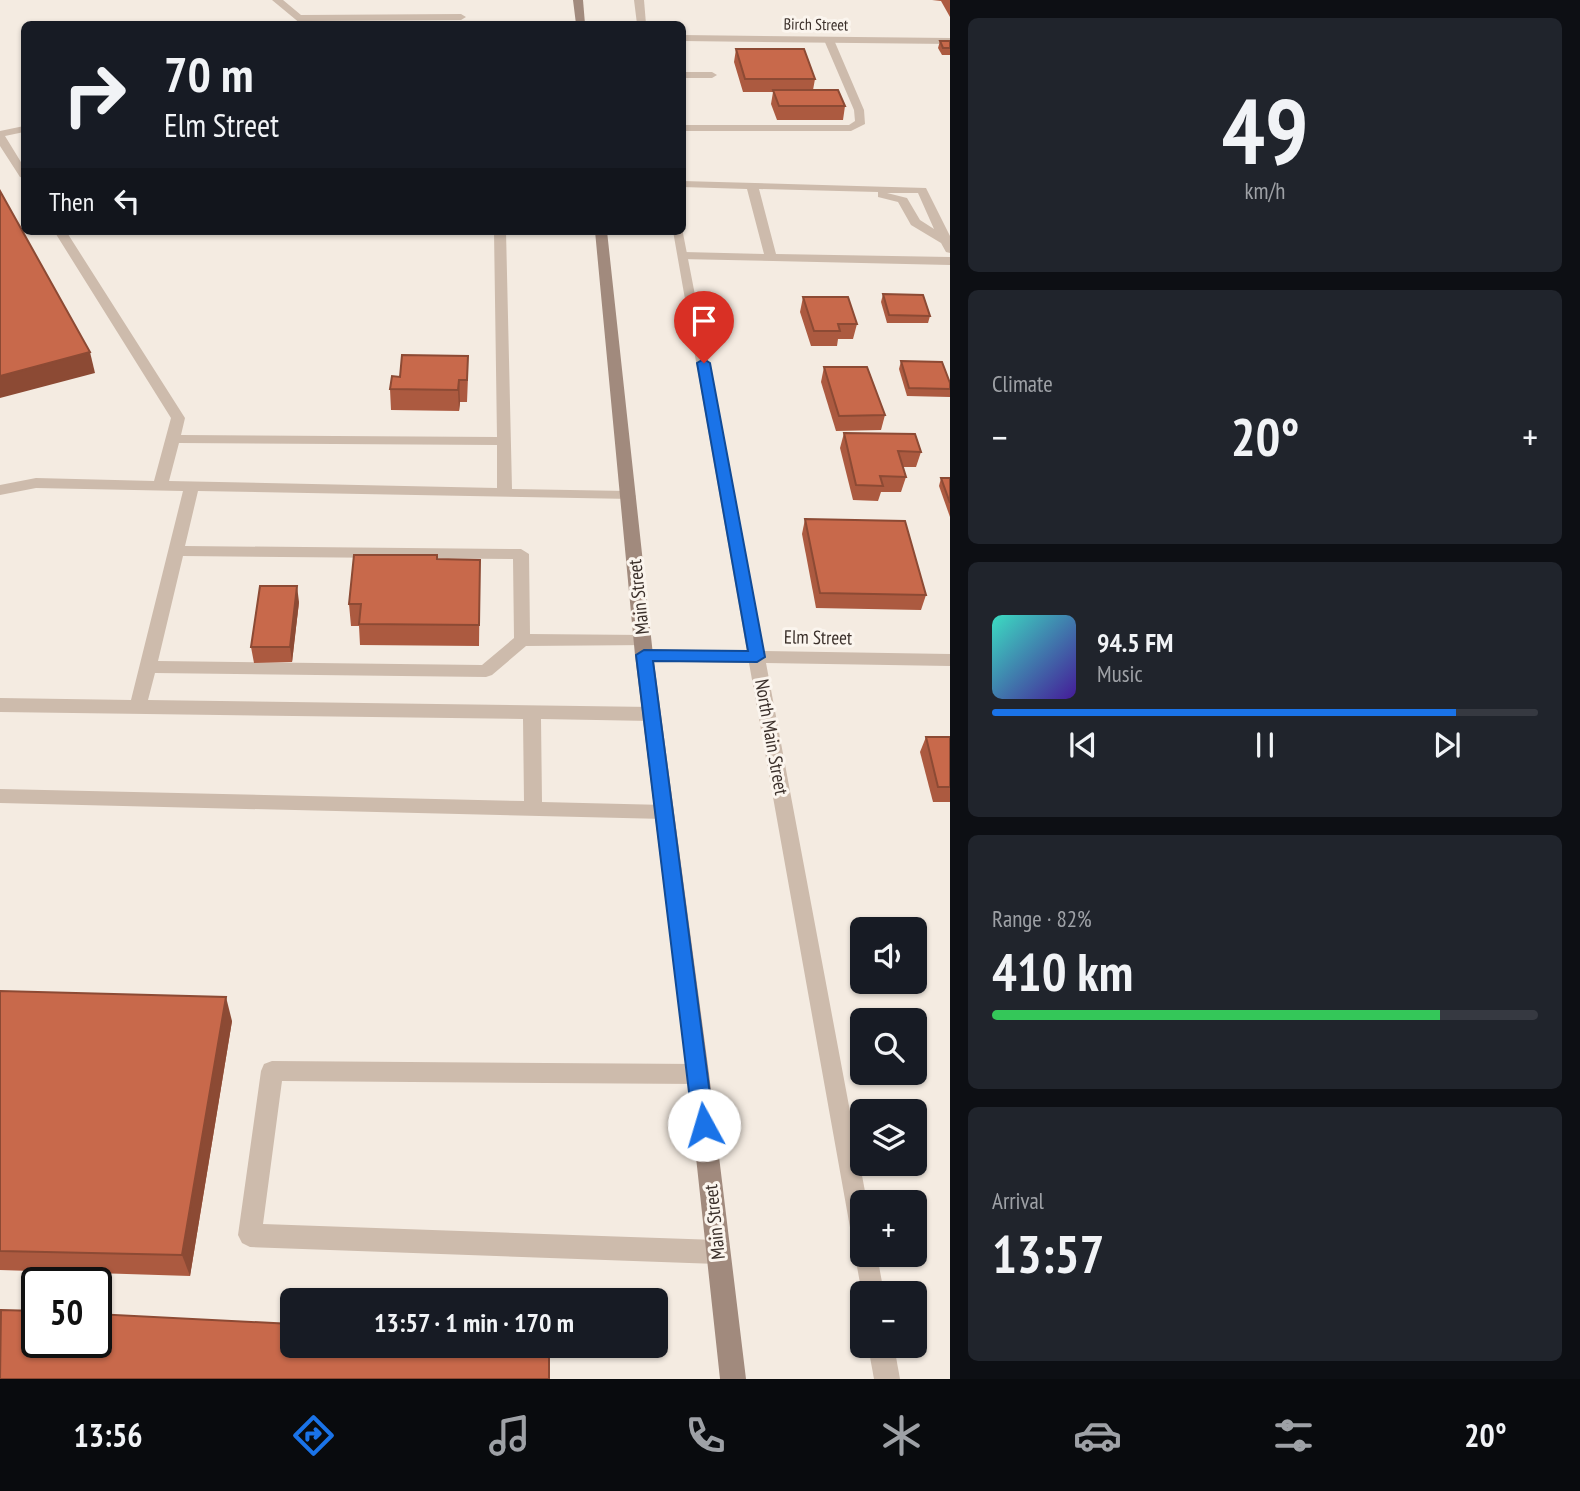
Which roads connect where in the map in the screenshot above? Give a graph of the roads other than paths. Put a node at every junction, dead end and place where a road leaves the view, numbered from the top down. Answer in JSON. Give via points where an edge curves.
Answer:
{"nodes":[{"id":1,"x":277,"y":0,"type":"edge"},
{"id":2,"x":578,"y":0,"type":"edge"},
{"id":3,"x":639,"y":0,"type":"edge"},
{"id":4,"x":443,"y":17,"type":"edge"},
{"id":5,"x":461,"y":17,"type":"dead end"},
{"id":6,"x":302,"y":21,"type":"edge"},
{"id":7,"x":581,"y":21,"type":"edge"},
{"id":8,"x":642,"y":21,"type":"edge"},
{"id":9,"x":686,"y":38,"type":"edge"},
{"id":10,"x":829,"y":40,"type":"junction"},
{"id":11,"x":950,"y":41,"type":"edge"},
{"id":12,"x":686,"y":75,"type":"edge"},
{"id":13,"x":712,"y":75,"type":"dead end"},
{"id":14,"x":686,"y":128,"type":"edge"},
{"id":15,"x":21,"y":130,"type":"edge"},
{"id":16,"x":0,"y":135,"type":"edge"},
{"id":17,"x":21,"y":170,"type":"edge"},
{"id":18,"x":686,"y":184,"type":"edge"},
{"id":19,"x":757,"y":186,"type":"junction"},
{"id":20,"x":63,"y":235,"type":"edge"},
{"id":21,"x":500,"y":235,"type":"edge"},
{"id":22,"x":601,"y":235,"type":"edge"},
{"id":23,"x":680,"y":235,"type":"edge"},
{"id":24,"x":948,"y":245,"type":"edge"},
{"id":25,"x":684,"y":256,"type":"junction"},
{"id":26,"x":771,"y":258,"type":"junction"},
{"id":27,"x":950,"y":261,"type":"edge"},
{"id":28,"x":173,"y":439,"type":"junction"},
{"id":29,"x":505,"y":441,"type":"junction"},
{"id":30,"x":160,"y":486,"type":"junction"},
{"id":31,"x":192,"y":486,"type":"junction"},
{"id":32,"x":0,"y":490,"type":"edge"},
{"id":33,"x":506,"y":493,"type":"junction"},
{"id":34,"x":628,"y":496,"type":"junction"},
{"id":35,"x":176,"y":551,"type":"junction"},
{"id":36,"x":523,"y":640,"type":"junction"},
{"id":37,"x":643,"y":648,"type":"junction"},
{"id":38,"x":757,"y":657,"type":"junction"},
{"id":39,"x":950,"y":660,"type":"edge"},
{"id":40,"x":148,"y":667,"type":"junction"},
{"id":41,"x":0,"y":705,"type":"edge"},
{"id":42,"x":138,"y":707,"type":"junction"},
{"id":43,"x":532,"y":712,"type":"junction"},
{"id":44,"x":652,"y":715,"type":"junction"},
{"id":45,"x":0,"y":796,"type":"edge"},
{"id":46,"x":533,"y":808,"type":"junction"},
{"id":47,"x":665,"y":812,"type":"junction"},
{"id":48,"x":698,"y":1074,"type":"junction"},
{"id":49,"x":853,"y":1190,"type":"edge"},
{"id":50,"x":717,"y":1252,"type":"junction"},
{"id":51,"x":883,"y":1358,"type":"edge"},
{"id":52,"x":733,"y":1379,"type":"edge"},
{"id":53,"x":887,"y":1379,"type":"edge"}],
"edges":[{"from":1,"to":6,"type":"street"},
{"from":2,"to":7,"type":"main road"},
{"from":3,"to":8,"type":"street"},
{"from":4,"to":5,"type":"street"},
{"from":4,"to":6,"type":"street"},
{"from":9,"to":10,"type":"street","name":"Birch Street"},
{"from":10,"to":11,"type":"street","name":"Birch Street"},
{"from":10,"to":14,"type":"street","via":[[861,122],[851,128]]},
{"from":12,"to":13,"type":"street"},
{"from":15,"to":16,"type":"street"},
{"from":16,"to":17,"type":"street"},
{"from":18,"to":19,"type":"street"},
{"from":19,"to":24,"type":"street","via":[[782,194],[888,195],[903,200],[915,222]]},
{"from":19,"to":24,"type":"street","via":[[922,190]]},
{"from":19,"to":26,"type":"street"},
{"from":20,"to":28,"type":"street","via":[[178,418]]},
{"from":21,"to":29,"type":"street"},
{"from":22,"to":34,"type":"main road","name":"Main Street"},
{"from":23,"to":25,"type":"street","name":"North Main Street"},
{"from":25,"to":26,"type":"street"},
{"from":25,"to":38,"type":"street","name":"North Main Street"},
{"from":26,"to":27,"type":"street"},
{"from":28,"to":29,"type":"street"},
{"from":28,"to":30,"type":"street"},
{"from":29,"to":33,"type":"street"},
{"from":30,"to":31,"type":"street"},
{"from":30,"to":32,"type":"street","via":[[36,483]]},
{"from":31,"to":33,"type":"street"},
{"from":31,"to":35,"type":"street"},
{"from":33,"to":34,"type":"street"},
{"from":34,"to":37,"type":"main road","name":"Main Street"},
{"from":35,"to":36,"type":"street","via":[[521,554]]},
{"from":35,"to":40,"type":"street"},
{"from":36,"to":37,"type":"street","name":"Elm Street"},
{"from":36,"to":40,"type":"street","via":[[486,671]]},
{"from":37,"to":38,"type":"street","name":"Elm Street"},
{"from":37,"to":44,"type":"main road","name":"Main Street"},
{"from":38,"to":39,"type":"street","name":"Elm Street"},
{"from":38,"to":49,"type":"street","name":"North Main Street"},
{"from":40,"to":42,"type":"street"},
{"from":41,"to":42,"type":"street"},
{"from":42,"to":43,"type":"street"},
{"from":43,"to":44,"type":"street"},
{"from":43,"to":46,"type":"street"},
{"from":44,"to":47,"type":"main road","name":"Main Street"},
{"from":45,"to":46,"type":"street"},
{"from":46,"to":47,"type":"street"},
{"from":47,"to":48,"type":"main road","name":"Main Street"},
{"from":48,"to":50,"type":"main road","name":"Main Street"},
{"from":48,"to":50,"type":"street","via":[[272,1071],[250,1234]]},
{"from":50,"to":52,"type":"main road","name":"Main Street"},
{"from":51,"to":53,"type":"street"}]}
